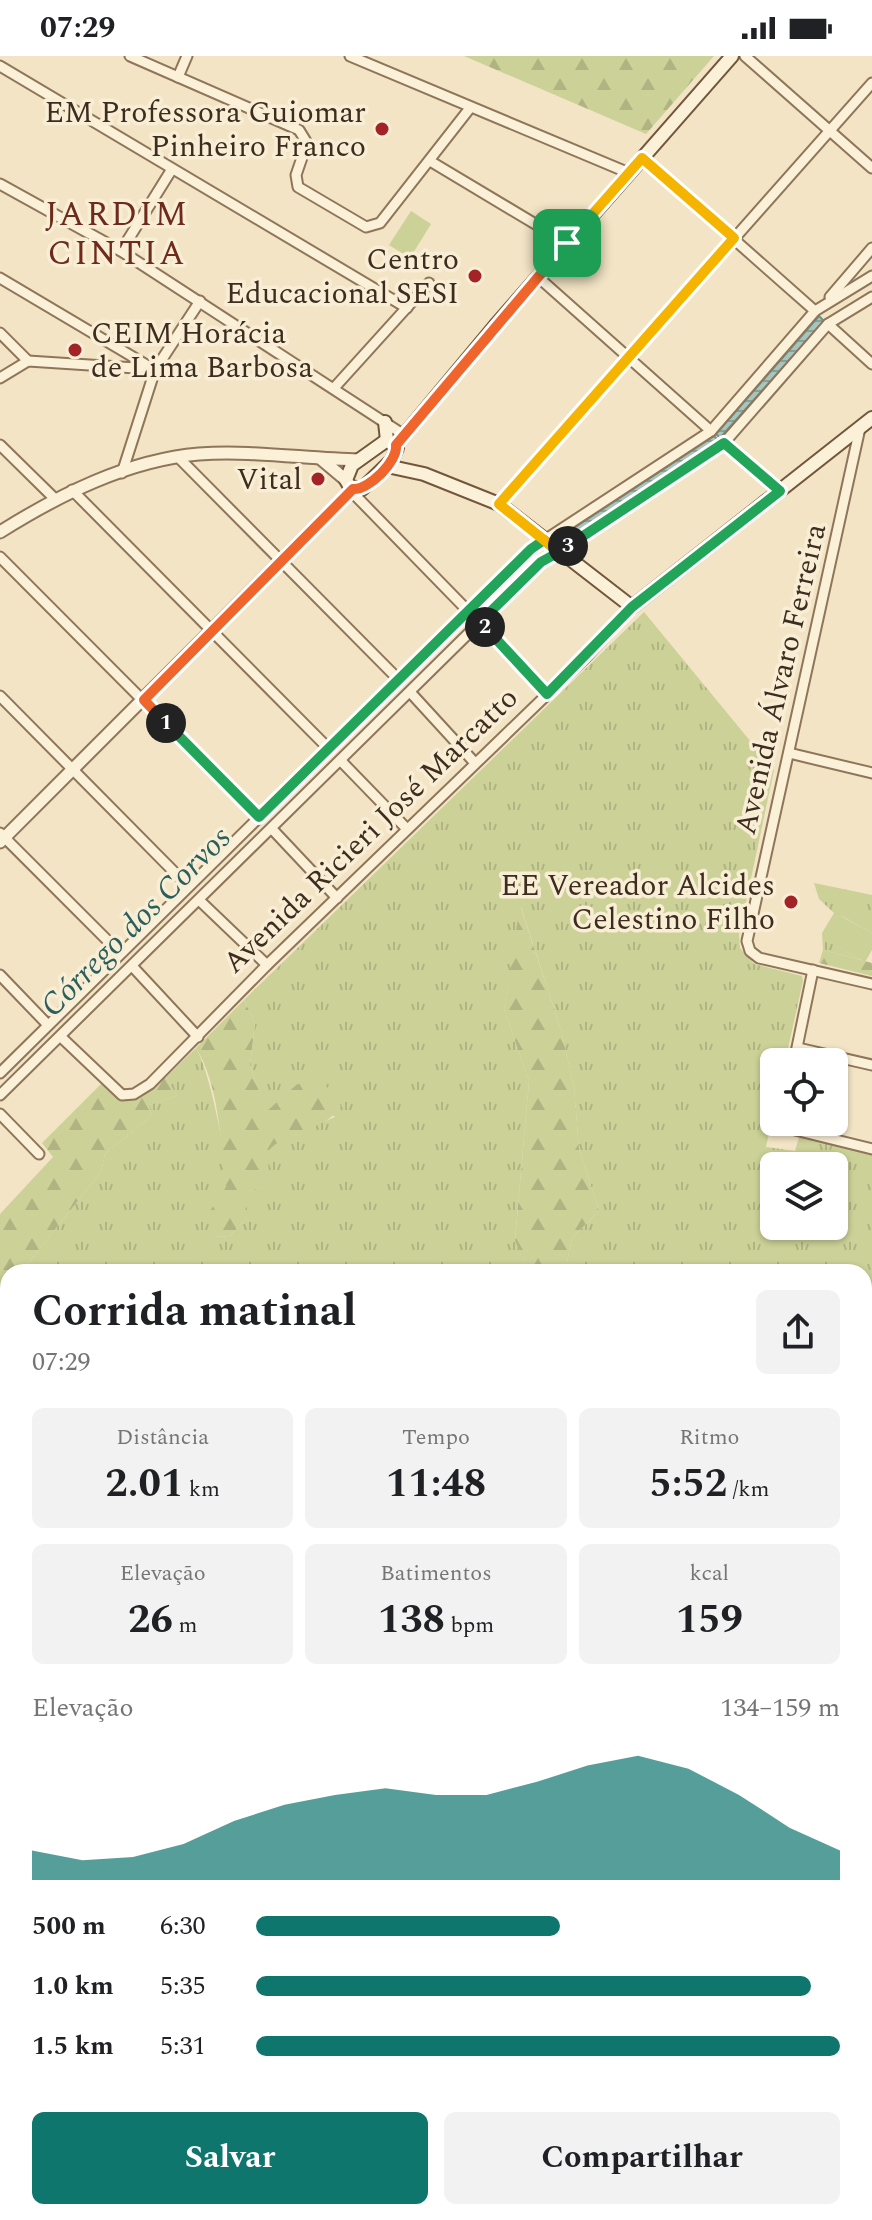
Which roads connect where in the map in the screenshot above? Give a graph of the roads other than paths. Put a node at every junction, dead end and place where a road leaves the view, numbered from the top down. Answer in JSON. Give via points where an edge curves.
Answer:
{"nodes":[{"id":1,"x":130,"y":56,"type":"edge"},
{"id":2,"x":187,"y":56,"type":"edge"},
{"id":3,"x":350,"y":56,"type":"edge"},
{"id":4,"x":732,"y":56,"type":"edge"},
{"id":5,"x":745,"y":56,"type":"edge"},
{"id":6,"x":0,"y":66,"type":"edge"},
{"id":7,"x":178,"y":77,"type":"junction"},
{"id":8,"x":872,"y":83,"type":"edge"},
{"id":9,"x":470,"y":108,"type":"junction"},
{"id":10,"x":830,"y":131,"type":"junction"},
{"id":11,"x":642,"y":158,"type":"junction"},
{"id":12,"x":430,"y":161,"type":"junction"},
{"id":13,"x":872,"y":168,"type":"edge"},
{"id":14,"x":172,"y":169,"type":"junction"},
{"id":15,"x":629,"y":173,"type":"junction"},
{"id":16,"x":0,"y":184,"type":"edge"},
{"id":17,"x":734,"y":238,"type":"junction"},
{"id":18,"x":567,"y":243,"type":"junction"},
{"id":19,"x":872,"y":248,"type":"edge"},
{"id":20,"x":121,"y":251,"type":"junction"},
{"id":21,"x":872,"y":276,"type":"edge"},
{"id":22,"x":538,"y":277,"type":"junction"},
{"id":23,"x":0,"y":278,"type":"edge"},
{"id":24,"x":429,"y":283,"type":"dead end"},
{"id":25,"x":872,"y":297,"type":"edge"},
{"id":26,"x":200,"y":301,"type":"junction"},
{"id":27,"x":825,"y":303,"type":"junction"},
{"id":28,"x":407,"y":308,"type":"junction"},
{"id":29,"x":815,"y":311,"type":"junction"},
{"id":30,"x":828,"y":324,"type":"junction"},
{"id":31,"x":0,"y":333,"type":"edge"},
{"id":32,"x":630,"y":358,"type":"junction"},
{"id":33,"x":28,"y":361,"type":"junction"},
{"id":34,"x":872,"y":364,"type":"edge"},
{"id":35,"x":155,"y":370,"type":"junction"},
{"id":36,"x":0,"y":378,"type":"edge"},
{"id":37,"x":334,"y":388,"type":"junction"},
{"id":38,"x":385,"y":422,"type":"joint"},
{"id":39,"x":866,"y":426,"type":"edge"},
{"id":40,"x":711,"y":431,"type":"junction"},
{"id":41,"x":724,"y":443,"type":"junction"},
{"id":42,"x":396,"y":444,"type":"junction"},
{"id":43,"x":0,"y":445,"type":"edge"},
{"id":44,"x":178,"y":457,"type":"junction"},
{"id":45,"x":320,"y":459,"type":"junction"},
{"id":46,"x":359,"y":460,"type":"junction"},
{"id":47,"x":387,"y":466,"type":"junction"},
{"id":48,"x":122,"y":473,"type":"junction"},
{"id":49,"x":424,"y":474,"type":"junction"},
{"id":50,"x":350,"y":487,"type":"junction"},
{"id":51,"x":72,"y":490,"type":"junction"},
{"id":52,"x":780,"y":491,"type":"junction"},
{"id":53,"x":54,"y":498,"type":"junction"},
{"id":54,"x":499,"y":504,"type":"junction"},
{"id":55,"x":0,"y":532,"type":"edge"},
{"id":56,"x":544,"y":540,"type":"junction"},
{"id":57,"x":559,"y":552,"type":"junction"},
{"id":58,"x":0,"y":557,"type":"edge"},
{"id":59,"x":282,"y":562,"type":"junction"},
{"id":60,"x":632,"y":607,"type":"junction"},
{"id":61,"x":468,"y":611,"type":"junction"},
{"id":62,"x":480,"y":622,"type":"junction"},
{"id":63,"x":212,"y":633,"type":"junction"},
{"id":64,"x":399,"y":680,"type":"junction"},
{"id":65,"x":410,"y":692,"type":"junction"},
{"id":66,"x":547,"y":694,"type":"junction"},
{"id":67,"x":0,"y":696,"type":"edge"},
{"id":68,"x":144,"y":700,"type":"junction"},
{"id":69,"x":328,"y":748,"type":"junction"},
{"id":70,"x":789,"y":753,"type":"junction"},
{"id":71,"x":341,"y":761,"type":"junction"},
{"id":72,"x":475,"y":763,"type":"junction"},
{"id":73,"x":74,"y":769,"type":"junction"},
{"id":74,"x":872,"y":773,"type":"edge"},
{"id":75,"x":259,"y":817,"type":"junction"},
{"id":76,"x":272,"y":829,"type":"junction"},
{"id":77,"x":407,"y":829,"type":"junction"},
{"id":78,"x":1,"y":838,"type":"edge"},
{"id":79,"x":188,"y":886,"type":"junction"},
{"id":80,"x":337,"y":898,"type":"junction"},
{"id":81,"x":199,"y":900,"type":"junction"},
{"id":82,"x":120,"y":953,"type":"junction"},
{"id":83,"x":267,"y":965,"type":"junction"},
{"id":84,"x":132,"y":966,"type":"junction"},
{"id":85,"x":813,"y":970,"type":"junction"},
{"id":86,"x":0,"y":975,"type":"edge"},
{"id":87,"x":872,"y":984,"type":"edge"},
{"id":88,"x":48,"y":1025,"type":"junction"},
{"id":89,"x":61,"y":1037,"type":"junction"},
{"id":90,"x":198,"y":1037,"type":"junction"},
{"id":91,"x":798,"y":1048,"type":"edge"},
{"id":92,"x":848,"y":1059,"type":"edge"},
{"id":93,"x":872,"y":1065,"type":"edge"},
{"id":94,"x":0,"y":1073,"type":"edge"},
{"id":95,"x":0,"y":1095,"type":"edge"},
{"id":96,"x":0,"y":1114,"type":"edge"},
{"id":97,"x":826,"y":1136,"type":"edge"},
{"id":98,"x":872,"y":1149,"type":"edge"},
{"id":99,"x":39,"y":1154,"type":"dead end"}],
"edges":[{"from":1,"to":7,"type":"street"},
{"from":2,"to":7,"type":"street"},
{"from":3,"to":9,"type":"street"},
{"from":4,"to":11,"type":"main road"},
{"from":5,"to":10,"type":"street"},
{"from":6,"to":14,"type":"street"},
{"from":7,"to":12,"type":"street","via":[[299,130],[307,143],[296,175],[298,187],[366,227],[380,223]]},
{"from":8,"to":10,"type":"street"},
{"from":9,"to":12,"type":"street"},
{"from":9,"to":15,"type":"street"},
{"from":10,"to":13,"type":"street"},
{"from":10,"to":17,"type":"street"},
{"from":11,"to":15,"type":"main road"},
{"from":11,"to":17,"type":"street"},
{"from":12,"to":18,"type":"street"},
{"from":14,"to":20,"type":"street"},
{"from":14,"to":28,"type":"street"},
{"from":15,"to":18,"type":"main road"},
{"from":16,"to":20,"type":"street"},
{"from":17,"to":29,"type":"street"},
{"from":17,"to":32,"type":"street"},
{"from":18,"to":22,"type":"main road"},
{"from":19,"to":27,"type":"street"},
{"from":20,"to":26,"type":"street"},
{"from":21,"to":27,"type":"street"},
{"from":22,"to":32,"type":"street"},
{"from":22,"to":42,"type":"main road"},
{"from":23,"to":35,"type":"street"},
{"from":24,"to":28,"type":"street"},
{"from":25,"to":30,"type":"street"},
{"from":26,"to":35,"type":"street"},
{"from":26,"to":37,"type":"street"},
{"from":27,"to":29,"type":"street"},
{"from":28,"to":37,"type":"street"},
{"from":29,"to":40,"type":"street"},
{"from":30,"to":34,"type":"street"},
{"from":30,"to":41,"type":"street"},
{"from":31,"to":33,"type":"street"},
{"from":32,"to":40,"type":"street"},
{"from":32,"to":54,"type":"street"},
{"from":33,"to":35,"type":"street"},
{"from":33,"to":36,"type":"street"},
{"from":35,"to":48,"type":"street"},
{"from":37,"to":38,"type":"street"},
{"from":38,"to":42,"type":"main road"},
{"from":39,"to":52,"type":"main road","name":"Avenida Ricieri José Marcatto"},
{"from":39,"to":70,"type":"street","name":"Avenida Álvaro Ferreira"},
{"from":40,"to":56,"type":"street"},
{"from":41,"to":52,"type":"street"},
{"from":41,"to":57,"type":"street"},
{"from":42,"to":46,"type":"main road"},
{"from":42,"to":47,"type":"main road"},
{"from":42,"to":49,"type":"main road"},
{"from":43,"to":53,"type":"street"},
{"from":44,"to":45,"type":"street","via":[[207,453]]},
{"from":44,"to":48,"type":"street"},
{"from":44,"to":59,"type":"street"},
{"from":45,"to":46,"type":"street"},
{"from":45,"to":50,"type":"street"},
{"from":46,"to":50,"type":"main road","via":[[348,470]]},
{"from":47,"to":49,"type":"main road"},
{"from":47,"to":50,"type":"main road","via":[[362,489]]},
{"from":48,"to":51,"type":"street"},
{"from":49,"to":54,"type":"main road"},
{"from":50,"to":59,"type":"street"},
{"from":50,"to":61,"type":"street"},
{"from":51,"to":53,"type":"street"},
{"from":51,"to":63,"type":"street"},
{"from":52,"to":60,"type":"main road","name":"Avenida Ricieri José Marcatto"},
{"from":53,"to":55,"type":"street"},
{"from":54,"to":56,"type":"main road"},
{"from":56,"to":57,"type":"main road"},
{"from":56,"to":61,"type":"street"},
{"from":57,"to":60,"type":"main road"},
{"from":57,"to":62,"type":"street","via":[[541,562]]},
{"from":58,"to":68,"type":"street"},
{"from":59,"to":63,"type":"street"},
{"from":59,"to":64,"type":"street"},
{"from":60,"to":66,"type":"street","name":"Avenida Ricieri José Marcatto"},
{"from":61,"to":64,"type":"street"},
{"from":62,"to":65,"type":"street"},
{"from":62,"to":66,"type":"street"},
{"from":63,"to":68,"type":"street"},
{"from":63,"to":69,"type":"street"},
{"from":64,"to":69,"type":"street"},
{"from":65,"to":71,"type":"street"},
{"from":65,"to":72,"type":"street"},
{"from":66,"to":72,"type":"street","name":"Avenida Ricieri José Marcatto"},
{"from":67,"to":73,"type":"street"},
{"from":68,"to":73,"type":"street"},
{"from":68,"to":75,"type":"street"},
{"from":69,"to":75,"type":"street"},
{"from":70,"to":74,"type":"street"},
{"from":70,"to":85,"type":"street","name":"Avenida Álvaro Ferreira","via":[[747,941],[759,958]]},
{"from":71,"to":76,"type":"street"},
{"from":71,"to":77,"type":"street"},
{"from":72,"to":77,"type":"street","name":"Avenida Ricieri José Marcatto"},
{"from":73,"to":78,"type":"street"},
{"from":73,"to":79,"type":"street"},
{"from":75,"to":79,"type":"street"},
{"from":76,"to":80,"type":"street"},
{"from":76,"to":81,"type":"street"},
{"from":77,"to":80,"type":"street","name":"Avenida Ricieri José Marcatto"},
{"from":78,"to":82,"type":"street"},
{"from":79,"to":82,"type":"street"},
{"from":80,"to":83,"type":"street","name":"Avenida Ricieri José Marcatto"},
{"from":81,"to":83,"type":"street"},
{"from":81,"to":84,"type":"street"},
{"from":82,"to":88,"type":"street"},
{"from":83,"to":90,"type":"street","name":"Avenida Ricieri José Marcatto"},
{"from":84,"to":89,"type":"street"},
{"from":84,"to":90,"type":"street"},
{"from":85,"to":87,"type":"street"},
{"from":85,"to":91,"type":"street"},
{"from":86,"to":88,"type":"street"},
{"from":88,"to":94,"type":"street"},
{"from":89,"to":90,"type":"street","name":"Avenida Ricieri José Marcatto","via":[[114,1090],[128,1096],[150,1084]]},
{"from":89,"to":95,"type":"street"},
{"from":92,"to":93,"type":"street"},
{"from":96,"to":99,"type":"street"},
{"from":97,"to":98,"type":"street"}]}
